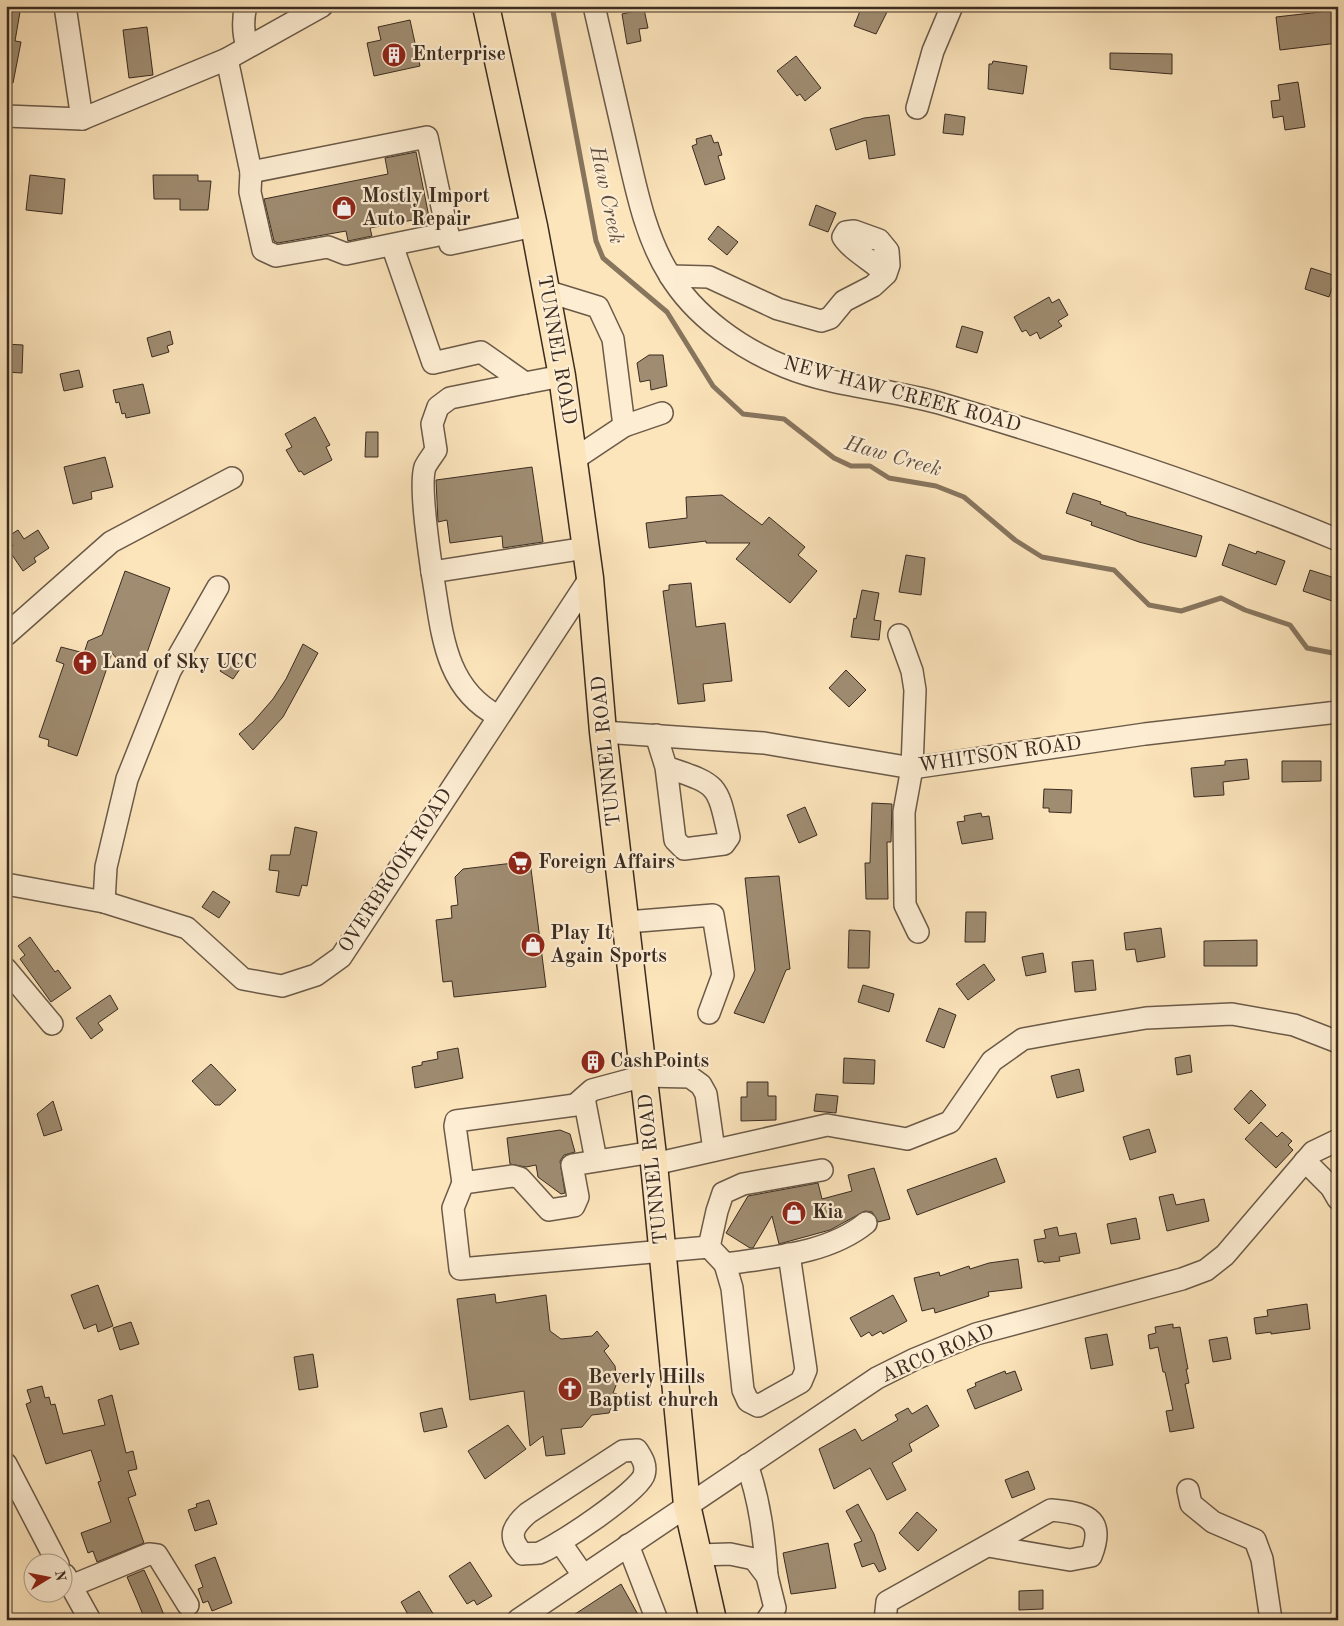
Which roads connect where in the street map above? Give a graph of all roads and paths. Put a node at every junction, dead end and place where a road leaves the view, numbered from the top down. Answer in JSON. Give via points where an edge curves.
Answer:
{"nodes":[{"id":1,"x":65,"y":6,"type":"edge"},
{"id":2,"x":246,"y":6,"type":"edge"},
{"id":3,"x":322,"y":6,"type":"edge"},
{"id":4,"x":486,"y":6,"type":"edge"},
{"id":5,"x":594,"y":6,"type":"edge"},
{"id":6,"x":952,"y":6,"type":"edge"},
{"id":7,"x":247,"y":47,"type":"junction"},
{"id":8,"x":226,"y":59,"type":"junction"},
{"id":9,"x":917,"y":108,"type":"dead end"},
{"id":10,"x":6,"y":116,"type":"edge"},
{"id":11,"x":82,"y":119,"type":"junction"},
{"id":12,"x":251,"y":172,"type":"junction"},
{"id":13,"x":534,"y":226,"type":"junction"},
{"id":14,"x":449,"y":239,"type":"junction"},
{"id":15,"x":392,"y":245,"type":"junction"},
{"id":16,"x":886,"y":274,"type":"dead end"},
{"id":17,"x":670,"y":276,"type":"junction"},
{"id":18,"x":546,"y":291,"type":"junction"},
{"id":19,"x":562,"y":376,"type":"junction"},
{"id":20,"x":525,"y":383,"type":"junction"},
{"id":21,"x":662,"y":413,"type":"dead end"},
{"id":22,"x":624,"y":426,"type":"junction"},
{"id":23,"x":573,"y":460,"type":"junction"},
{"id":24,"x":232,"y":478,"type":"dead end"},
{"id":25,"x":1338,"y":540,"type":"edge"},
{"id":26,"x":586,"y":548,"type":"junction"},
{"id":27,"x":432,"y":572,"type":"junction"},
{"id":28,"x":590,"y":578,"type":"junction"},
{"id":29,"x":218,"y":587,"type":"dead end"},
{"id":30,"x":6,"y":635,"type":"edge"},
{"id":31,"x":899,"y":635,"type":"dead end"},
{"id":32,"x":1338,"y":712,"type":"edge"},
{"id":33,"x":498,"y":716,"type":"junction"},
{"id":34,"x":603,"y":732,"type":"junction"},
{"id":35,"x":656,"y":735,"type":"junction"},
{"id":36,"x":666,"y":767,"type":"dead end"},
{"id":37,"x":912,"y":768,"type":"junction"},
{"id":38,"x":6,"y":884,"type":"edge"},
{"id":39,"x":104,"y":902,"type":"junction"},
{"id":40,"x":627,"y":922,"type":"junction"},
{"id":41,"x":918,"y":932,"type":"dead end"},
{"id":42,"x":6,"y":969,"type":"edge"},
{"id":43,"x":709,"y":1013,"type":"dead end"},
{"id":44,"x":52,"y":1024,"type":"dead end"},
{"id":45,"x":1338,"y":1042,"type":"edge"},
{"id":46,"x":644,"y":1076,"type":"junction"},
{"id":47,"x":584,"y":1098,"type":"junction"},
{"id":48,"x":1338,"y":1140,"type":"edge"},
{"id":49,"x":714,"y":1150,"type":"junction"},
{"id":50,"x":653,"y":1158,"type":"junction"},
{"id":51,"x":596,"y":1160,"type":"junction"},
{"id":52,"x":1305,"y":1161,"type":"junction"},
{"id":53,"x":822,"y":1170,"type":"dead end"},
{"id":54,"x":463,"y":1183,"type":"junction"},
{"id":55,"x":1338,"y":1199,"type":"edge"},
{"id":56,"x":866,"y":1222,"type":"dead end"},
{"id":57,"x":709,"y":1247,"type":"junction"},
{"id":58,"x":662,"y":1250,"type":"junction"},
{"id":59,"x":789,"y":1254,"type":"junction"},
{"id":60,"x":725,"y":1264,"type":"junction"},
{"id":61,"x":6,"y":1464,"type":"edge"},
{"id":62,"x":747,"y":1465,"type":"junction"},
{"id":63,"x":1188,"y":1490,"type":"dead end"},
{"id":64,"x":687,"y":1505,"type":"junction"},
{"id":65,"x":560,"y":1542,"type":"junction"},
{"id":66,"x":628,"y":1545,"type":"junction"},
{"id":67,"x":988,"y":1546,"type":"dead end"},
{"id":68,"x":53,"y":1554,"type":"edge"},
{"id":69,"x":699,"y":1555,"type":"junction"},
{"id":70,"x":583,"y":1575,"type":"junction"},
{"id":71,"x":767,"y":1576,"type":"junction"},
{"id":72,"x":72,"y":1577,"type":"edge"},
{"id":73,"x":72,"y":1588,"type":"edge"},
{"id":74,"x":188,"y":1605,"type":"dead end"},
{"id":75,"x":90,"y":1620,"type":"edge"},
{"id":76,"x":518,"y":1620,"type":"edge"},
{"id":77,"x":657,"y":1620,"type":"edge"},
{"id":78,"x":713,"y":1620,"type":"edge"},
{"id":79,"x":767,"y":1620,"type":"edge"},
{"id":80,"x":884,"y":1620,"type":"edge"},
{"id":81,"x":1271,"y":1620,"type":"edge"}],
"edges":[{"from":1,"to":11,"type":"street"},
{"from":2,"to":7,"type":"street","via":[[243,34]]},
{"from":3,"to":7,"type":"street"},
{"from":4,"to":13,"type":"main road","name":"TUNNEL ROAD"},
{"from":5,"to":17,"type":"street","name":"NEW HAW CREEK ROAD","via":[[638,197]]},
{"from":6,"to":9,"type":"street","via":[[933,51]]},
{"from":7,"to":8,"type":"street"},
{"from":8,"to":11,"type":"street"},
{"from":8,"to":12,"type":"street"},
{"from":10,"to":11,"type":"street"},
{"from":12,"to":14,"type":"street","via":[[427,137]]},
{"from":12,"to":15,"type":"street","via":[[250,192],[263,250],[276,256],[328,247],[346,254]]},
{"from":13,"to":14,"type":"street"},
{"from":13,"to":18,"type":"main road","name":"TUNNEL ROAD"},
{"from":14,"to":15,"type":"street"},
{"from":15,"to":20,"type":"street","via":[[433,363],[481,352]]},
{"from":16,"to":17,"type":"street","via":[[873,286],[844,301],[830,318],[822,321],[778,309],[709,277]]},
{"from":17,"to":25,"type":"street","name":"NEW HAW CREEK ROAD","via":[[695,309],[726,334],[786,367],[924,399],[1046,434]]},
{"from":18,"to":19,"type":"main road","name":"TUNNEL ROAD"},
{"from":18,"to":22,"type":"street","via":[[598,307],[613,339]]},
{"from":19,"to":20,"type":"street"},
{"from":19,"to":23,"type":"main road","name":"TUNNEL ROAD"},
{"from":20,"to":27,"type":"street","via":[[450,398],[438,407],[432,424],[436,450],[425,467],[426,529]]},
{"from":21,"to":22,"type":"street"},
{"from":22,"to":23,"type":"street"},
{"from":23,"to":26,"type":"main road","name":"TUNNEL ROAD"},
{"from":24,"to":30,"type":"street","via":[[110,542]]},
{"from":26,"to":27,"type":"street"},
{"from":26,"to":28,"type":"main road","name":"TUNNEL ROAD"},
{"from":27,"to":33,"type":"street","via":[[446,650],[453,668],[466,692]]},
{"from":28,"to":33,"type":"street","name":"OVERBROOK ROAD"},
{"from":28,"to":34,"type":"main road","name":"TUNNEL ROAD"},
{"from":29,"to":39,"type":"street","via":[[170,671],[127,779],[106,867]]},
{"from":31,"to":37,"type":"street","via":[[915,690]]},
{"from":32,"to":37,"type":"street","name":"WHITSON ROAD","via":[[1145,734]]},
{"from":33,"to":39,"type":"street","name":"OVERBROOK ROAD","via":[[341,957],[316,975],[282,986],[243,979],[187,928]]},
{"from":34,"to":35,"type":"street","name":"WHITSON ROAD"},
{"from":34,"to":40,"type":"main road","name":"TUNNEL ROAD"},
{"from":35,"to":36,"type":"street"},
{"from":35,"to":37,"type":"street","name":"WHITSON ROAD","via":[[764,743]]},
{"from":37,"to":41,"type":"street","via":[[904,812],[904,905]]},
{"from":38,"to":39,"type":"street","name":"OVERBROOK ROAD"},
{"from":40,"to":43,"type":"street","via":[[713,915],[723,975]]},
{"from":40,"to":46,"type":"main road","name":"TUNNEL ROAD"},
{"from":42,"to":44,"type":"street"},
{"from":45,"to":49,"type":"street","via":[[1294,1025],[1232,1014],[1146,1018],[1058,1033],[1023,1040],[992,1061],[950,1122],[907,1139],[827,1125]]},
{"from":46,"to":47,"type":"street","via":[[592,1090]]},
{"from":46,"to":49,"type":"street","via":[[690,1077],[701,1085],[706,1094]]},
{"from":46,"to":50,"type":"main road","name":"TUNNEL ROAD"},
{"from":47,"to":51,"type":"street"},
{"from":47,"to":54,"type":"street","via":[[575,1105],[456,1122]]},
{"from":48,"to":52,"type":"street","name":"ARCO ROAD","via":[[1312,1152]]},
{"from":49,"to":50,"type":"street"},
{"from":50,"to":51,"type":"street"},
{"from":50,"to":58,"type":"main road","name":"TUNNEL ROAD"},
{"from":51,"to":54,"type":"street","via":[[572,1165],[578,1197],[574,1206],[549,1210],[520,1178],[513,1176]]},
{"from":52,"to":55,"type":"street","via":[[1331,1187]]},
{"from":52,"to":62,"type":"street","name":"ARCO ROAD","via":[[1225,1255],[1206,1270],[976,1334],[916,1359],[877,1378]]},
{"from":53,"to":57,"type":"street","via":[[743,1184],[723,1193]]},
{"from":54,"to":58,"type":"street","via":[[453,1208],[460,1269]]},
{"from":56,"to":59,"type":"street","via":[[850,1236]]},
{"from":57,"to":58,"type":"street"},
{"from":57,"to":60,"type":"street"},
{"from":58,"to":64,"type":"main road","name":"TUNNEL ROAD"},
{"from":59,"to":60,"type":"street"},
{"from":59,"to":60,"type":"street","via":[[806,1370],[801,1382],[758,1406],[748,1401],[743,1390],[732,1288]]},
{"from":61,"to":68,"type":"street"},
{"from":62,"to":64,"type":"street","name":"ARCO ROAD"},
{"from":62,"to":71,"type":"street","via":[[764,1530]]},
{"from":63,"to":81,"type":"street","via":[[1191,1504],[1213,1522],[1255,1540],[1262,1559]]},
{"from":64,"to":66,"type":"street","name":"ARCO ROAD"},
{"from":64,"to":69,"type":"main road","name":"TUNNEL ROAD"},
{"from":65,"to":65,"type":"street","via":[[633,1490],[644,1476],[645,1463],[637,1450],[623,1451],[528,1513],[517,1523],[513,1534],[515,1545],[523,1554],[538,1553]]},
{"from":65,"to":70,"type":"street"},
{"from":66,"to":70,"type":"street","name":"ARCO ROAD"},
{"from":66,"to":77,"type":"street"},
{"from":67,"to":80,"type":"street","via":[[887,1602]]},
{"from":69,"to":71,"type":"street","via":[[730,1554],[754,1559]]},
{"from":69,"to":78,"type":"main road","name":"TUNNEL ROAD"},
{"from":70,"to":76,"type":"street","name":"ARCO ROAD"},
{"from":71,"to":79,"type":"street","via":[[775,1608]]},
{"from":72,"to":74,"type":"street","via":[[149,1554],[157,1555]]},
{"from":73,"to":75,"type":"street"}]}
